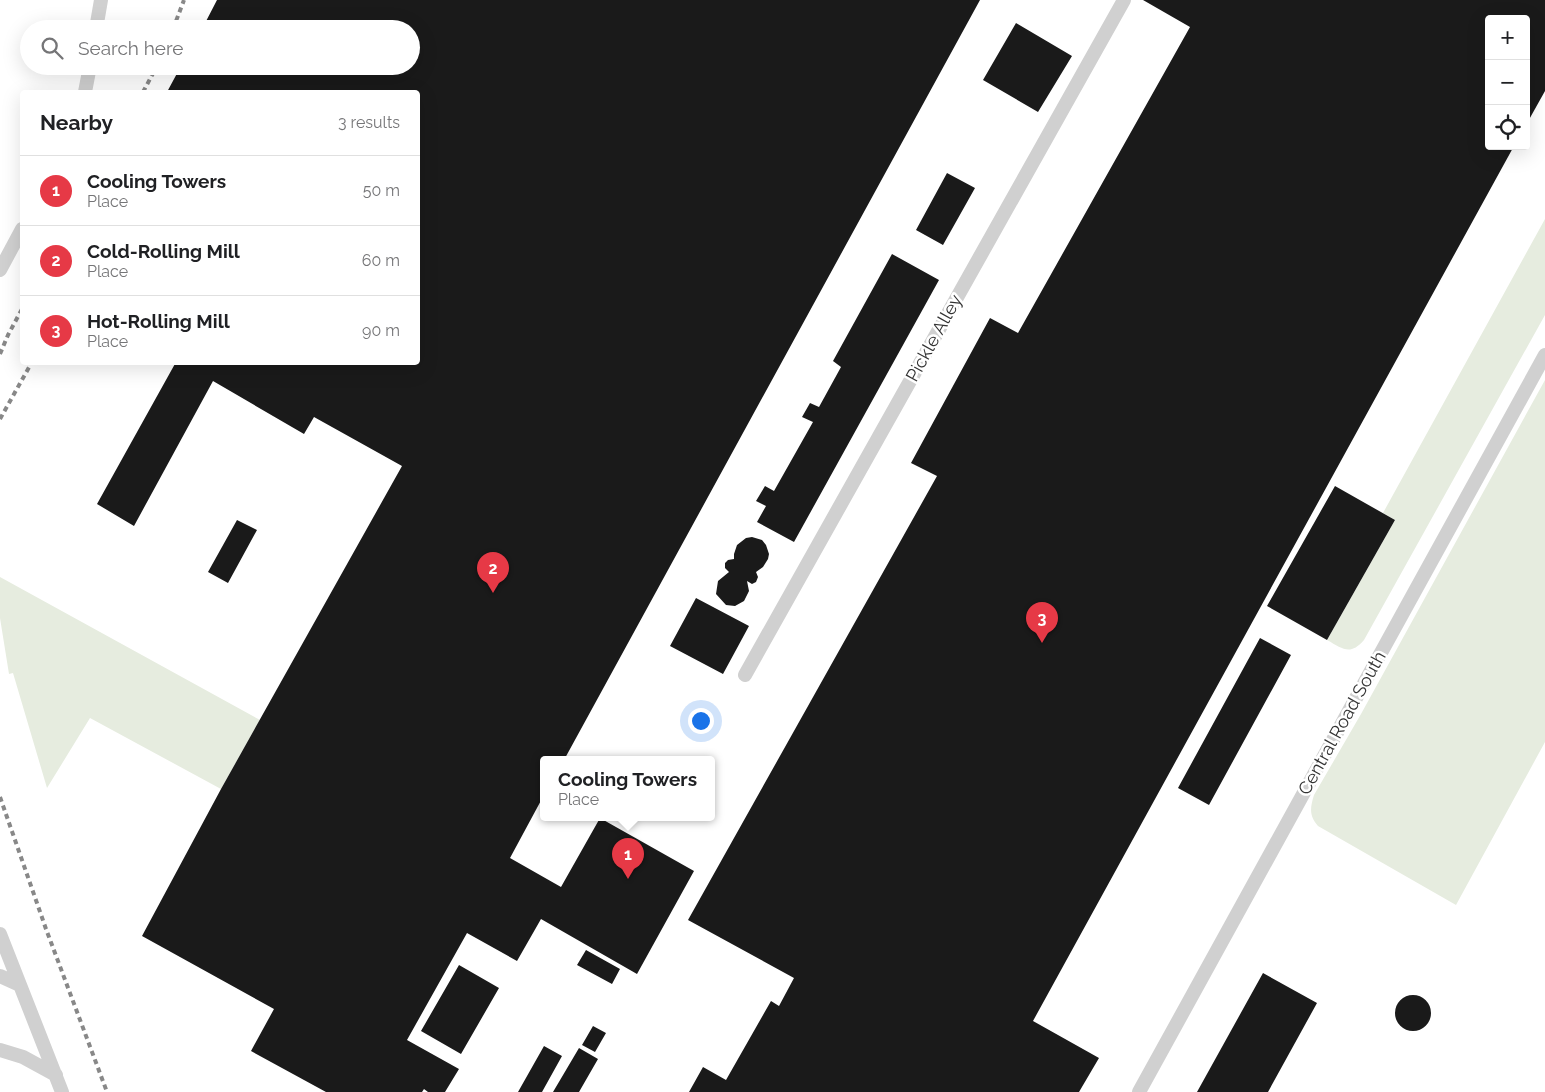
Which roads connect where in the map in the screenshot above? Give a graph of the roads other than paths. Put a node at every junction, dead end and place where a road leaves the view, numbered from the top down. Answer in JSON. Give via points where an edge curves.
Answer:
{"nodes":[{"id":1,"x":101,"y":0,"type":"edge"},
{"id":2,"x":1124,"y":0,"type":"edge"},
{"id":3,"x":98,"y":20,"type":"edge"},
{"id":4,"x":88,"y":75,"type":"edge"},
{"id":5,"x":85,"y":90,"type":"edge"},
{"id":6,"x":20,"y":233,"type":"edge"},
{"id":7,"x":0,"y":270,"type":"edge"},
{"id":8,"x":1545,"y":354,"type":"edge"},
{"id":9,"x":745,"y":675,"type":"dead end"},
{"id":10,"x":0,"y":934,"type":"edge"},
{"id":11,"x":0,"y":976,"type":"edge"},
{"id":12,"x":20,"y":986,"type":"junction"},
{"id":13,"x":0,"y":1050,"type":"edge"},
{"id":14,"x":56,"y":1075,"type":"junction"},
{"id":15,"x":62,"y":1092,"type":"edge"},
{"id":16,"x":1139,"y":1092,"type":"edge"}],
"edges":[{"from":1,"to":3,"type":"lane"},
{"from":2,"to":9,"type":"lane","name":"Pickle Alley"},
{"from":4,"to":5,"type":"lane"},
{"from":6,"to":7,"type":"lane"},
{"from":8,"to":16,"type":"lane","name":"Central Road South"},
{"from":10,"to":12,"type":"lane"},
{"from":11,"to":12,"type":"lane"},
{"from":12,"to":14,"type":"lane"},
{"from":13,"to":14,"type":"lane","via":[[22,1057]]},
{"from":14,"to":15,"type":"lane"}]}
